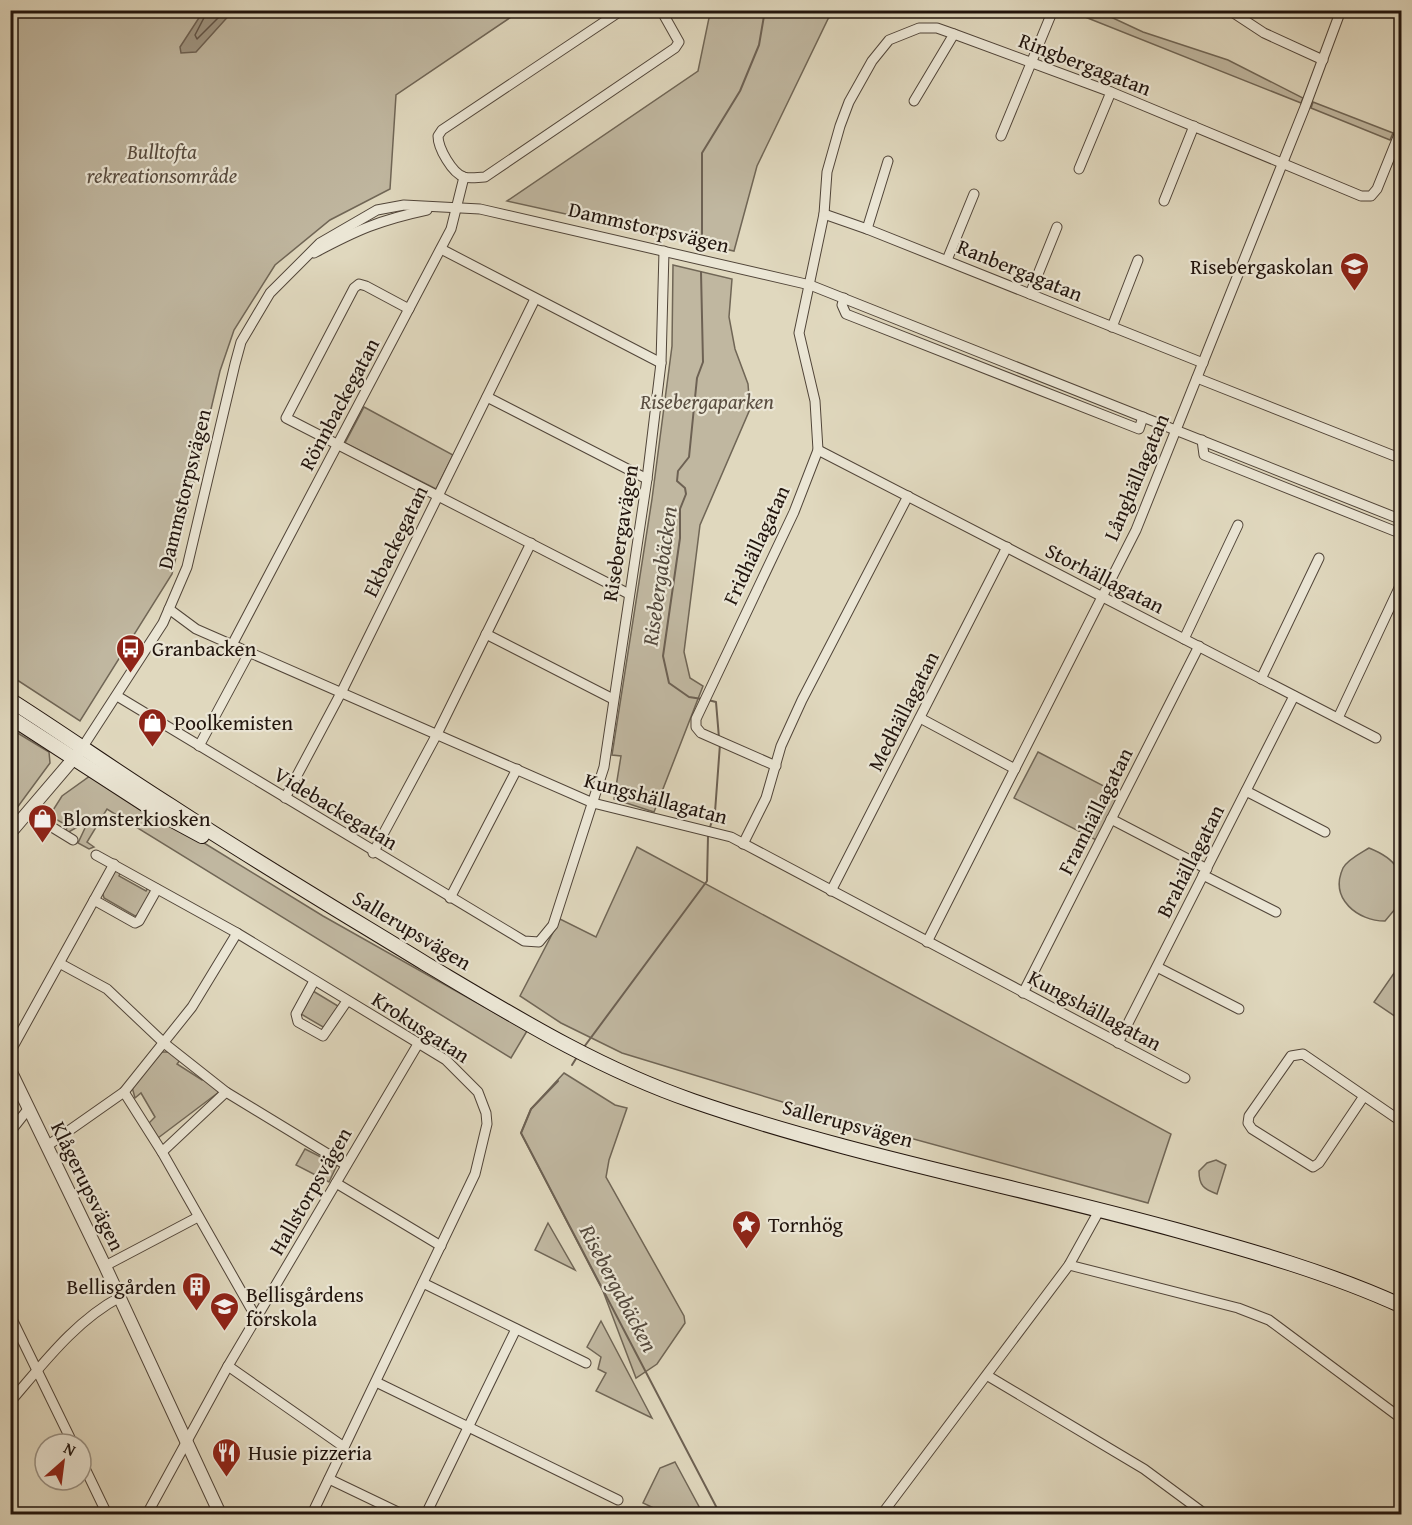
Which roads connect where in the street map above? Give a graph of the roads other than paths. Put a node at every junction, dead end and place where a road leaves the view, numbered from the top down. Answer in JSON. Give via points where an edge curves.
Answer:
{"nodes":[{"id":1,"x":622,"y":10,"type":"edge"},
{"id":2,"x":661,"y":10,"type":"edge"},
{"id":3,"x":1053,"y":10,"type":"edge"},
{"id":4,"x":1229,"y":10,"type":"edge"},
{"id":5,"x":1341,"y":10,"type":"edge"},
{"id":6,"x":954,"y":34,"type":"junction"},
{"id":7,"x":1323,"y":60,"type":"junction"},
{"id":8,"x":1032,"y":62,"type":"junction"},
{"id":9,"x":1111,"y":92,"type":"junction"},
{"id":10,"x":914,"y":101,"type":"dead end"},
{"id":11,"x":1194,"y":126,"type":"junction"},
{"id":12,"x":1401,"y":127,"type":"edge"},
{"id":13,"x":1001,"y":136,"type":"dead end"},
{"id":14,"x":888,"y":161,"type":"dead end"},
{"id":15,"x":1281,"y":165,"type":"junction"},
{"id":16,"x":1079,"y":169,"type":"dead end"},
{"id":17,"x":464,"y":177,"type":"junction"},
{"id":18,"x":974,"y":194,"type":"dead end"},
{"id":19,"x":1164,"y":201,"type":"dead end"},
{"id":20,"x":456,"y":207,"type":"junction"},
{"id":21,"x":824,"y":214,"type":"junction"},
{"id":22,"x":1058,"y":227,"type":"dead end"},
{"id":23,"x":867,"y":229,"type":"junction"},
{"id":24,"x":441,"y":249,"type":"junction"},
{"id":25,"x":664,"y":250,"type":"junction"},
{"id":26,"x":947,"y":260,"type":"junction"},
{"id":27,"x":1138,"y":260,"type":"dead end"},
{"id":28,"x":810,"y":285,"type":"junction"},
{"id":29,"x":1030,"y":294,"type":"junction"},
{"id":30,"x":844,"y":298,"type":"junction"},
{"id":31,"x":535,"y":299,"type":"junction"},
{"id":32,"x":409,"y":309,"type":"junction"},
{"id":33,"x":1112,"y":327,"type":"junction"},
{"id":34,"x":661,"y":363,"type":"junction"},
{"id":35,"x":1203,"y":363,"type":"junction"},
{"id":36,"x":1197,"y":378,"type":"junction"},
{"id":37,"x":487,"y":397,"type":"junction"},
{"id":38,"x":1143,"y":417,"type":"junction"},
{"id":39,"x":1177,"y":430,"type":"junction"},
{"id":40,"x":1202,"y":440,"type":"junction"},
{"id":41,"x":338,"y":444,"type":"junction"},
{"id":42,"x":818,"y":450,"type":"junction"},
{"id":43,"x":1401,"y":459,"type":"edge"},
{"id":44,"x":647,"y":479,"type":"junction"},
{"id":45,"x":438,"y":496,"type":"junction"},
{"id":46,"x":908,"y":496,"type":"junction"},
{"id":47,"x":1401,"y":520,"type":"edge"},
{"id":48,"x":1238,"y":525,"type":"dead end"},
{"id":49,"x":1401,"y":534,"type":"edge"},
{"id":50,"x":531,"y":543,"type":"junction"},
{"id":51,"x":1007,"y":547,"type":"junction"},
{"id":52,"x":1319,"y":558,"type":"dead end"},
{"id":53,"x":1399,"y":588,"type":"dead end"},
{"id":54,"x":629,"y":594,"type":"junction"},
{"id":55,"x":1102,"y":596,"type":"junction"},
{"id":56,"x":170,"y":609,"type":"junction"},
{"id":57,"x":486,"y":634,"type":"junction"},
{"id":58,"x":1184,"y":639,"type":"junction"},
{"id":59,"x":233,"y":643,"type":"junction"},
{"id":60,"x":1199,"y":646,"type":"junction"},
{"id":61,"x":250,"y":651,"type":"junction"},
{"id":62,"x":1261,"y":679,"type":"junction"},
{"id":63,"x":342,"y":691,"type":"junction"},
{"id":64,"x":117,"y":696,"type":"junction"},
{"id":65,"x":1294,"y":696,"type":"junction"},
{"id":66,"x":613,"y":699,"type":"junction"},
{"id":67,"x":10,"y":700,"type":"edge"},
{"id":68,"x":10,"y":717,"type":"edge"},
{"id":69,"x":920,"y":718,"type":"junction"},
{"id":70,"x":1338,"y":718,"type":"junction"},
{"id":71,"x":437,"y":734,"type":"junction"},
{"id":72,"x":1376,"y":738,"type":"dead end"},
{"id":73,"x":200,"y":746,"type":"junction"},
{"id":74,"x":79,"y":753,"type":"junction"},
{"id":75,"x":776,"y":766,"type":"junction"},
{"id":76,"x":516,"y":769,"type":"junction"},
{"id":77,"x":1015,"y":769,"type":"junction"},
{"id":78,"x":1246,"y":791,"type":"junction"},
{"id":79,"x":285,"y":798,"type":"junction"},
{"id":80,"x":593,"y":803,"type":"junction"},
{"id":81,"x":29,"y":813,"type":"junction"},
{"id":82,"x":1111,"y":819,"type":"junction"},
{"id":83,"x":1325,"y":832,"type":"dead end"},
{"id":84,"x":10,"y":833,"type":"edge"},
{"id":85,"x":73,"y":840,"type":"dead end"},
{"id":86,"x":743,"y":844,"type":"junction"},
{"id":87,"x":373,"y":853,"type":"junction"},
{"id":88,"x":96,"y":855,"type":"dead end"},
{"id":89,"x":114,"y":864,"type":"junction"},
{"id":90,"x":1205,"y":872,"type":"junction"},
{"id":91,"x":157,"y":889,"type":"junction"},
{"id":92,"x":831,"y":891,"type":"junction"},
{"id":93,"x":450,"y":898,"type":"junction"},
{"id":94,"x":94,"y":900,"type":"junction"},
{"id":95,"x":1276,"y":912,"type":"dead end"},
{"id":96,"x":237,"y":933,"type":"junction"},
{"id":97,"x":539,"y":942,"type":"joint"},
{"id":98,"x":927,"y":942,"type":"junction"},
{"id":99,"x":61,"y":964,"type":"junction"},
{"id":100,"x":1157,"y":967,"type":"junction"},
{"id":101,"x":314,"y":981,"type":"junction"},
{"id":102,"x":1023,"y":993,"type":"junction"},
{"id":103,"x":347,"y":1000,"type":"junction"},
{"id":104,"x":1239,"y":1009,"type":"dead end"},
{"id":105,"x":164,"y":1043,"type":"junction"},
{"id":106,"x":1118,"y":1043,"type":"junction"},
{"id":107,"x":418,"y":1044,"type":"junction"},
{"id":108,"x":10,"y":1052,"type":"edge"},
{"id":109,"x":10,"y":1070,"type":"edge"},
{"id":110,"x":1185,"y":1078,"type":"dead end"},
{"id":111,"x":124,"y":1092,"type":"junction"},
{"id":112,"x":226,"y":1092,"type":"junction"},
{"id":113,"x":1364,"y":1096,"type":"junction"},
{"id":114,"x":28,"y":1107,"type":"junction"},
{"id":115,"x":1401,"y":1122,"type":"edge"},
{"id":116,"x":10,"y":1132,"type":"edge"},
{"id":117,"x":47,"y":1146,"type":"junction"},
{"id":118,"x":162,"y":1152,"type":"junction"},
{"id":119,"x":346,"y":1165,"type":"junction"},
{"id":120,"x":336,"y":1183,"type":"junction"},
{"id":121,"x":1401,"y":1192,"type":"edge"},
{"id":122,"x":1401,"y":1205,"type":"edge"},
{"id":123,"x":1100,"y":1209,"type":"junction"},
{"id":124,"x":198,"y":1217,"type":"junction"},
{"id":125,"x":441,"y":1246,"type":"junction"},
{"id":126,"x":1069,"y":1265,"type":"junction"},
{"id":127,"x":105,"y":1266,"type":"junction"},
{"id":128,"x":423,"y":1283,"type":"junction"},
{"id":129,"x":120,"y":1297,"type":"junction"},
{"id":130,"x":1401,"y":1306,"type":"edge"},
{"id":131,"x":10,"y":1315,"type":"edge"},
{"id":132,"x":256,"y":1319,"type":"junction"},
{"id":133,"x":516,"y":1329,"type":"junction"},
{"id":134,"x":586,"y":1363,"type":"dead end"},
{"id":135,"x":228,"y":1366,"type":"junction"},
{"id":136,"x":38,"y":1370,"type":"junction"},
{"id":137,"x":988,"y":1376,"type":"junction"},
{"id":138,"x":376,"y":1382,"type":"junction"},
{"id":139,"x":10,"y":1402,"type":"edge"},
{"id":140,"x":1401,"y":1419,"type":"edge"},
{"id":141,"x":467,"y":1426,"type":"junction"},
{"id":142,"x":67,"y":1432,"type":"edge"},
{"id":143,"x":185,"y":1441,"type":"junction"},
{"id":144,"x":344,"y":1447,"type":"junction"},
{"id":145,"x":329,"y":1479,"type":"junction"},
{"id":146,"x":93,"y":1485,"type":"edge"},
{"id":147,"x":618,"y":1500,"type":"dead end"},
{"id":148,"x":107,"y":1515,"type":"edge"},
{"id":149,"x":147,"y":1515,"type":"edge"},
{"id":150,"x":220,"y":1515,"type":"edge"},
{"id":151,"x":312,"y":1515,"type":"edge"},
{"id":152,"x":402,"y":1515,"type":"edge"},
{"id":153,"x":426,"y":1515,"type":"edge"},
{"id":154,"x":882,"y":1515,"type":"edge"},
{"id":155,"x":1205,"y":1515,"type":"edge"}],
"edges":[{"from":1,"to":17,"type":"street","via":[[442,130],[438,144]]},
{"from":2,"to":17,"type":"street","via":[[677,34],[679,42],[675,48],[485,177]]},
{"from":3,"to":8,"type":"street"},
{"from":4,"to":7,"type":"street","via":[[1264,33]]},
{"from":5,"to":7,"type":"street","name":"Långhällagatan"},
{"from":6,"to":8,"type":"street","name":"Ringbergagatan"},
{"from":6,"to":10,"type":"street"},
{"from":6,"to":21,"type":"street","name":"Ringbergagatan","via":[[937,28],[902,33],[889,40],[872,61],[840,126],[827,172]]},
{"from":7,"to":15,"type":"street","name":"Långhällagatan"},
{"from":8,"to":9,"type":"street","name":"Ringbergagatan"},
{"from":8,"to":13,"type":"street"},
{"from":9,"to":11,"type":"street","name":"Ringbergagatan"},
{"from":9,"to":16,"type":"street"},
{"from":11,"to":15,"type":"street","name":"Ringbergagatan"},
{"from":11,"to":19,"type":"street"},
{"from":12,"to":15,"type":"street","name":"Ringbergagatan","via":[[1371,196],[1361,196]]},
{"from":14,"to":23,"type":"street"},
{"from":15,"to":35,"type":"street","name":"Långhällagatan"},
{"from":17,"to":20,"type":"street","name":"Rönnbackegatan"},
{"from":18,"to":26,"type":"street"},
{"from":20,"to":24,"type":"street","name":"Rönnbackegatan"},
{"from":20,"to":25,"type":"street","name":"Dammstorpsvägen"},
{"from":20,"to":56,"type":"street","name":"Dammstorpsvägen","via":[[442,206],[381,220],[348,234],[302,260],[270,293],[241,342],[187,567]]},
{"from":21,"to":23,"type":"street","name":"Ranbergagatan"},
{"from":21,"to":28,"type":"street","name":"Ringbergagatan"},
{"from":22,"to":29,"type":"street"},
{"from":23,"to":26,"type":"street","name":"Ranbergagatan"},
{"from":24,"to":31,"type":"street"},
{"from":24,"to":32,"type":"street","name":"Rönnbackegatan"},
{"from":25,"to":28,"type":"street","name":"Dammstorpsvägen"},
{"from":25,"to":34,"type":"street","name":"Risebergavägen"},
{"from":26,"to":29,"type":"street","name":"Ranbergagatan"},
{"from":27,"to":33,"type":"street"},
{"from":28,"to":30,"type":"street","name":"Dammstorpsvägen"},
{"from":28,"to":42,"type":"street","name":"Fridhällagatan","via":[[799,333],[814,401]]},
{"from":29,"to":33,"type":"street","name":"Ranbergagatan"},
{"from":30,"to":38,"type":"street","name":"Dammstorpsvägen"},
{"from":30,"to":38,"type":"street","via":[[846,314],[855,318],[1138,429]]},
{"from":31,"to":34,"type":"street"},
{"from":31,"to":37,"type":"street","name":"Ekbackegatan"},
{"from":32,"to":41,"type":"street","name":"Rönnbackegatan"},
{"from":32,"to":41,"type":"street","via":[[366,286],[359,284],[354,288],[286,418]]},
{"from":33,"to":35,"type":"street","name":"Ranbergagatan"},
{"from":34,"to":44,"type":"street","name":"Risebergavägen"},
{"from":35,"to":36,"type":"street","name":"Långhällagatan"},
{"from":36,"to":39,"type":"street","name":"Långhällagatan"},
{"from":36,"to":43,"type":"street"},
{"from":37,"to":44,"type":"street"},
{"from":37,"to":45,"type":"street","name":"Ekbackegatan"},
{"from":38,"to":39,"type":"street","name":"Dammstorpsvägen"},
{"from":39,"to":40,"type":"street","name":"Dammstorpsvägen"},
{"from":39,"to":55,"type":"street","name":"Långhällagatan","via":[[1136,530]]},
{"from":40,"to":47,"type":"street","name":"Dammstorpsvägen"},
{"from":40,"to":49,"type":"street","via":[[1204,455]]},
{"from":41,"to":45,"type":"street"},
{"from":41,"to":59,"type":"street","name":"Rönnbackegatan"},
{"from":42,"to":46,"type":"street","name":"Storhällagatan"},
{"from":42,"to":75,"type":"street","name":"Fridhällagatan","via":[[794,512],[701,705],[696,727],[715,740]]},
{"from":44,"to":54,"type":"street","name":"Risebergavägen"},
{"from":45,"to":50,"type":"street"},
{"from":45,"to":63,"type":"street","name":"Ekbackegatan"},
{"from":46,"to":51,"type":"street","name":"Storhällagatan"},
{"from":46,"to":75,"type":"street","via":[[802,700]]},
{"from":48,"to":58,"type":"street"},
{"from":50,"to":54,"type":"street"},
{"from":50,"to":57,"type":"street"},
{"from":51,"to":55,"type":"street","name":"Storhällagatan"},
{"from":51,"to":69,"type":"street","name":"Medhällagatan"},
{"from":52,"to":62,"type":"street"},
{"from":53,"to":70,"type":"street"},
{"from":54,"to":66,"type":"street","name":"Risebergavägen"},
{"from":55,"to":58,"type":"street","name":"Storhällagatan"},
{"from":55,"to":77,"type":"street","name":"Långhällagatan"},
{"from":56,"to":59,"type":"street","name":"Kungshällagatan","via":[[196,629]]},
{"from":56,"to":64,"type":"street","name":"Dammstorpsvägen"},
{"from":57,"to":66,"type":"street"},
{"from":57,"to":71,"type":"street"},
{"from":58,"to":60,"type":"street","name":"Storhällagatan"},
{"from":59,"to":61,"type":"street","name":"Kungshällagatan"},
{"from":60,"to":62,"type":"street","name":"Storhällagatan"},
{"from":60,"to":82,"type":"street","name":"Framhällagatan"},
{"from":61,"to":63,"type":"street","name":"Kungshällagatan"},
{"from":61,"to":73,"type":"street"},
{"from":62,"to":65,"type":"street","name":"Storhällagatan"},
{"from":63,"to":71,"type":"street","name":"Kungshällagatan"},
{"from":63,"to":79,"type":"street","name":"Ekbackegatan"},
{"from":64,"to":73,"type":"street","name":"Videbackegatan"},
{"from":64,"to":74,"type":"street","name":"Dammstorpsvägen"},
{"from":65,"to":70,"type":"street","name":"Storhällagatan"},
{"from":65,"to":78,"type":"street","name":"Brahällagatan"},
{"from":66,"to":80,"type":"street","name":"Risebergavägen","via":[[604,768]]},
{"from":67,"to":74,"type":"main road","name":"Sallerupsvägen"},
{"from":68,"to":74,"type":"main road","name":"Sallerupsvägen"},
{"from":69,"to":77,"type":"street"},
{"from":69,"to":92,"type":"street","name":"Medhällagatan"},
{"from":70,"to":72,"type":"street","name":"Storhällagatan"},
{"from":71,"to":76,"type":"street","name":"Kungshällagatan"},
{"from":71,"to":87,"type":"street"},
{"from":73,"to":79,"type":"street","name":"Videbackegatan"},
{"from":74,"to":81,"type":"street"},
{"from":74,"to":123,"type":"main road","name":"Sallerupsvägen","via":[[152,809],[318,899],[556,1040],[640,1081],[777,1126]]},
{"from":75,"to":86,"type":"street","via":[[766,798]]},
{"from":76,"to":80,"type":"street","name":"Kungshällagatan"},
{"from":76,"to":93,"type":"street"},
{"from":77,"to":98,"type":"street","name":"Långhällagatan"},
{"from":78,"to":83,"type":"street"},
{"from":78,"to":90,"type":"street","name":"Brahällagatan"},
{"from":79,"to":87,"type":"street","name":"Videbackegatan"},
{"from":80,"to":86,"type":"street","name":"Kungshällagatan","via":[[702,829]]},
{"from":80,"to":97,"type":"street","name":"Risebergavägen","via":[[553,925]]},
{"from":81,"to":84,"type":"street"},
{"from":81,"to":85,"type":"street"},
{"from":82,"to":90,"type":"street"},
{"from":82,"to":102,"type":"street","name":"Framhällagatan"},
{"from":86,"to":92,"type":"street","name":"Kungshällagatan"},
{"from":87,"to":93,"type":"street","name":"Videbackegatan"},
{"from":88,"to":89,"type":"street","name":"Krokusgatan"},
{"from":89,"to":91,"type":"street","name":"Krokusgatan"},
{"from":89,"to":94,"type":"street"},
{"from":90,"to":95,"type":"street"},
{"from":90,"to":100,"type":"street","name":"Brahällagatan"},
{"from":91,"to":94,"type":"street","via":[[135,923]]},
{"from":91,"to":96,"type":"street","name":"Krokusgatan"},
{"from":92,"to":98,"type":"street","name":"Kungshällagatan"},
{"from":93,"to":97,"type":"street","name":"Videbackegatan","via":[[524,941]]},
{"from":94,"to":99,"type":"street"},
{"from":96,"to":101,"type":"street","name":"Krokusgatan"},
{"from":96,"to":105,"type":"street","via":[[192,1007]]},
{"from":98,"to":102,"type":"street","name":"Kungshällagatan"},
{"from":99,"to":105,"type":"street","via":[[107,989]]},
{"from":99,"to":108,"type":"street"},
{"from":100,"to":104,"type":"street"},
{"from":100,"to":106,"type":"street","name":"Brahällagatan"},
{"from":101,"to":103,"type":"street","name":"Krokusgatan"},
{"from":101,"to":103,"type":"street","via":[[296,1014],[298,1022],[323,1036]]},
{"from":102,"to":106,"type":"street","name":"Kungshällagatan"},
{"from":103,"to":107,"type":"street","name":"Krokusgatan"},
{"from":105,"to":111,"type":"street"},
{"from":105,"to":112,"type":"street"},
{"from":106,"to":110,"type":"street","name":"Kungshällagatan"},
{"from":107,"to":119,"type":"street","name":"Hallstorpsvägen"},
{"from":107,"to":125,"type":"street","name":"Krokusgatan","via":[[446,1060],[470,1083],[480,1097],[488,1124],[476,1174]]},
{"from":109,"to":114,"type":"street","name":"Klågerupsvägen"},
{"from":111,"to":117,"type":"street"},
{"from":111,"to":118,"type":"street"},
{"from":112,"to":118,"type":"street"},
{"from":112,"to":119,"type":"street"},
{"from":113,"to":113,"type":"street","via":[[1313,1167],[1248,1123],[1249,1116],[1297,1053]]},
{"from":113,"to":115,"type":"street"},
{"from":114,"to":116,"type":"street"},
{"from":114,"to":117,"type":"street","name":"Klågerupsvägen"},
{"from":117,"to":127,"type":"street","name":"Klågerupsvägen"},
{"from":118,"to":124,"type":"street"},
{"from":119,"to":120,"type":"street","name":"Hallstorpsvägen"},
{"from":120,"to":125,"type":"street"},
{"from":120,"to":132,"type":"street","name":"Hallstorpsvägen"},
{"from":121,"to":122,"type":"street"},
{"from":123,"to":126,"type":"street"},
{"from":123,"to":130,"type":"main road","name":"Sallerupsvägen","via":[[1301,1267]]},
{"from":124,"to":127,"type":"street"},
{"from":124,"to":132,"type":"street"},
{"from":125,"to":128,"type":"street","name":"Krokusgatan"},
{"from":126,"to":137,"type":"street"},
{"from":126,"to":140,"type":"street","via":[[1238,1308],[1269,1320]]},
{"from":127,"to":129,"type":"street","name":"Klågerupsvägen"},
{"from":128,"to":133,"type":"street"},
{"from":128,"to":138,"type":"street","name":"Krokusgatan"},
{"from":129,"to":136,"type":"street","via":[[92,1314]]},
{"from":129,"to":143,"type":"street","name":"Klågerupsvägen"},
{"from":131,"to":136,"type":"street"},
{"from":132,"to":135,"type":"street","name":"Hallstorpsvägen"},
{"from":133,"to":134,"type":"street"},
{"from":133,"to":141,"type":"street"},
{"from":135,"to":143,"type":"street","name":"Hallstorpsvägen"},
{"from":135,"to":144,"type":"street"},
{"from":136,"to":139,"type":"street"},
{"from":136,"to":142,"type":"street"},
{"from":137,"to":154,"type":"street"},
{"from":137,"to":155,"type":"street","via":[[1144,1469]]},
{"from":138,"to":141,"type":"street"},
{"from":138,"to":144,"type":"street","name":"Krokusgatan"},
{"from":141,"to":147,"type":"street"},
{"from":141,"to":153,"type":"street"},
{"from":143,"to":149,"type":"street","name":"Hallstorpsvägen"},
{"from":143,"to":150,"type":"street","name":"Klågerupsvägen"},
{"from":144,"to":145,"type":"street","name":"Krokusgatan"},
{"from":145,"to":151,"type":"street","name":"Krokusgatan"},
{"from":145,"to":152,"type":"street"},
{"from":146,"to":148,"type":"street"}]}
